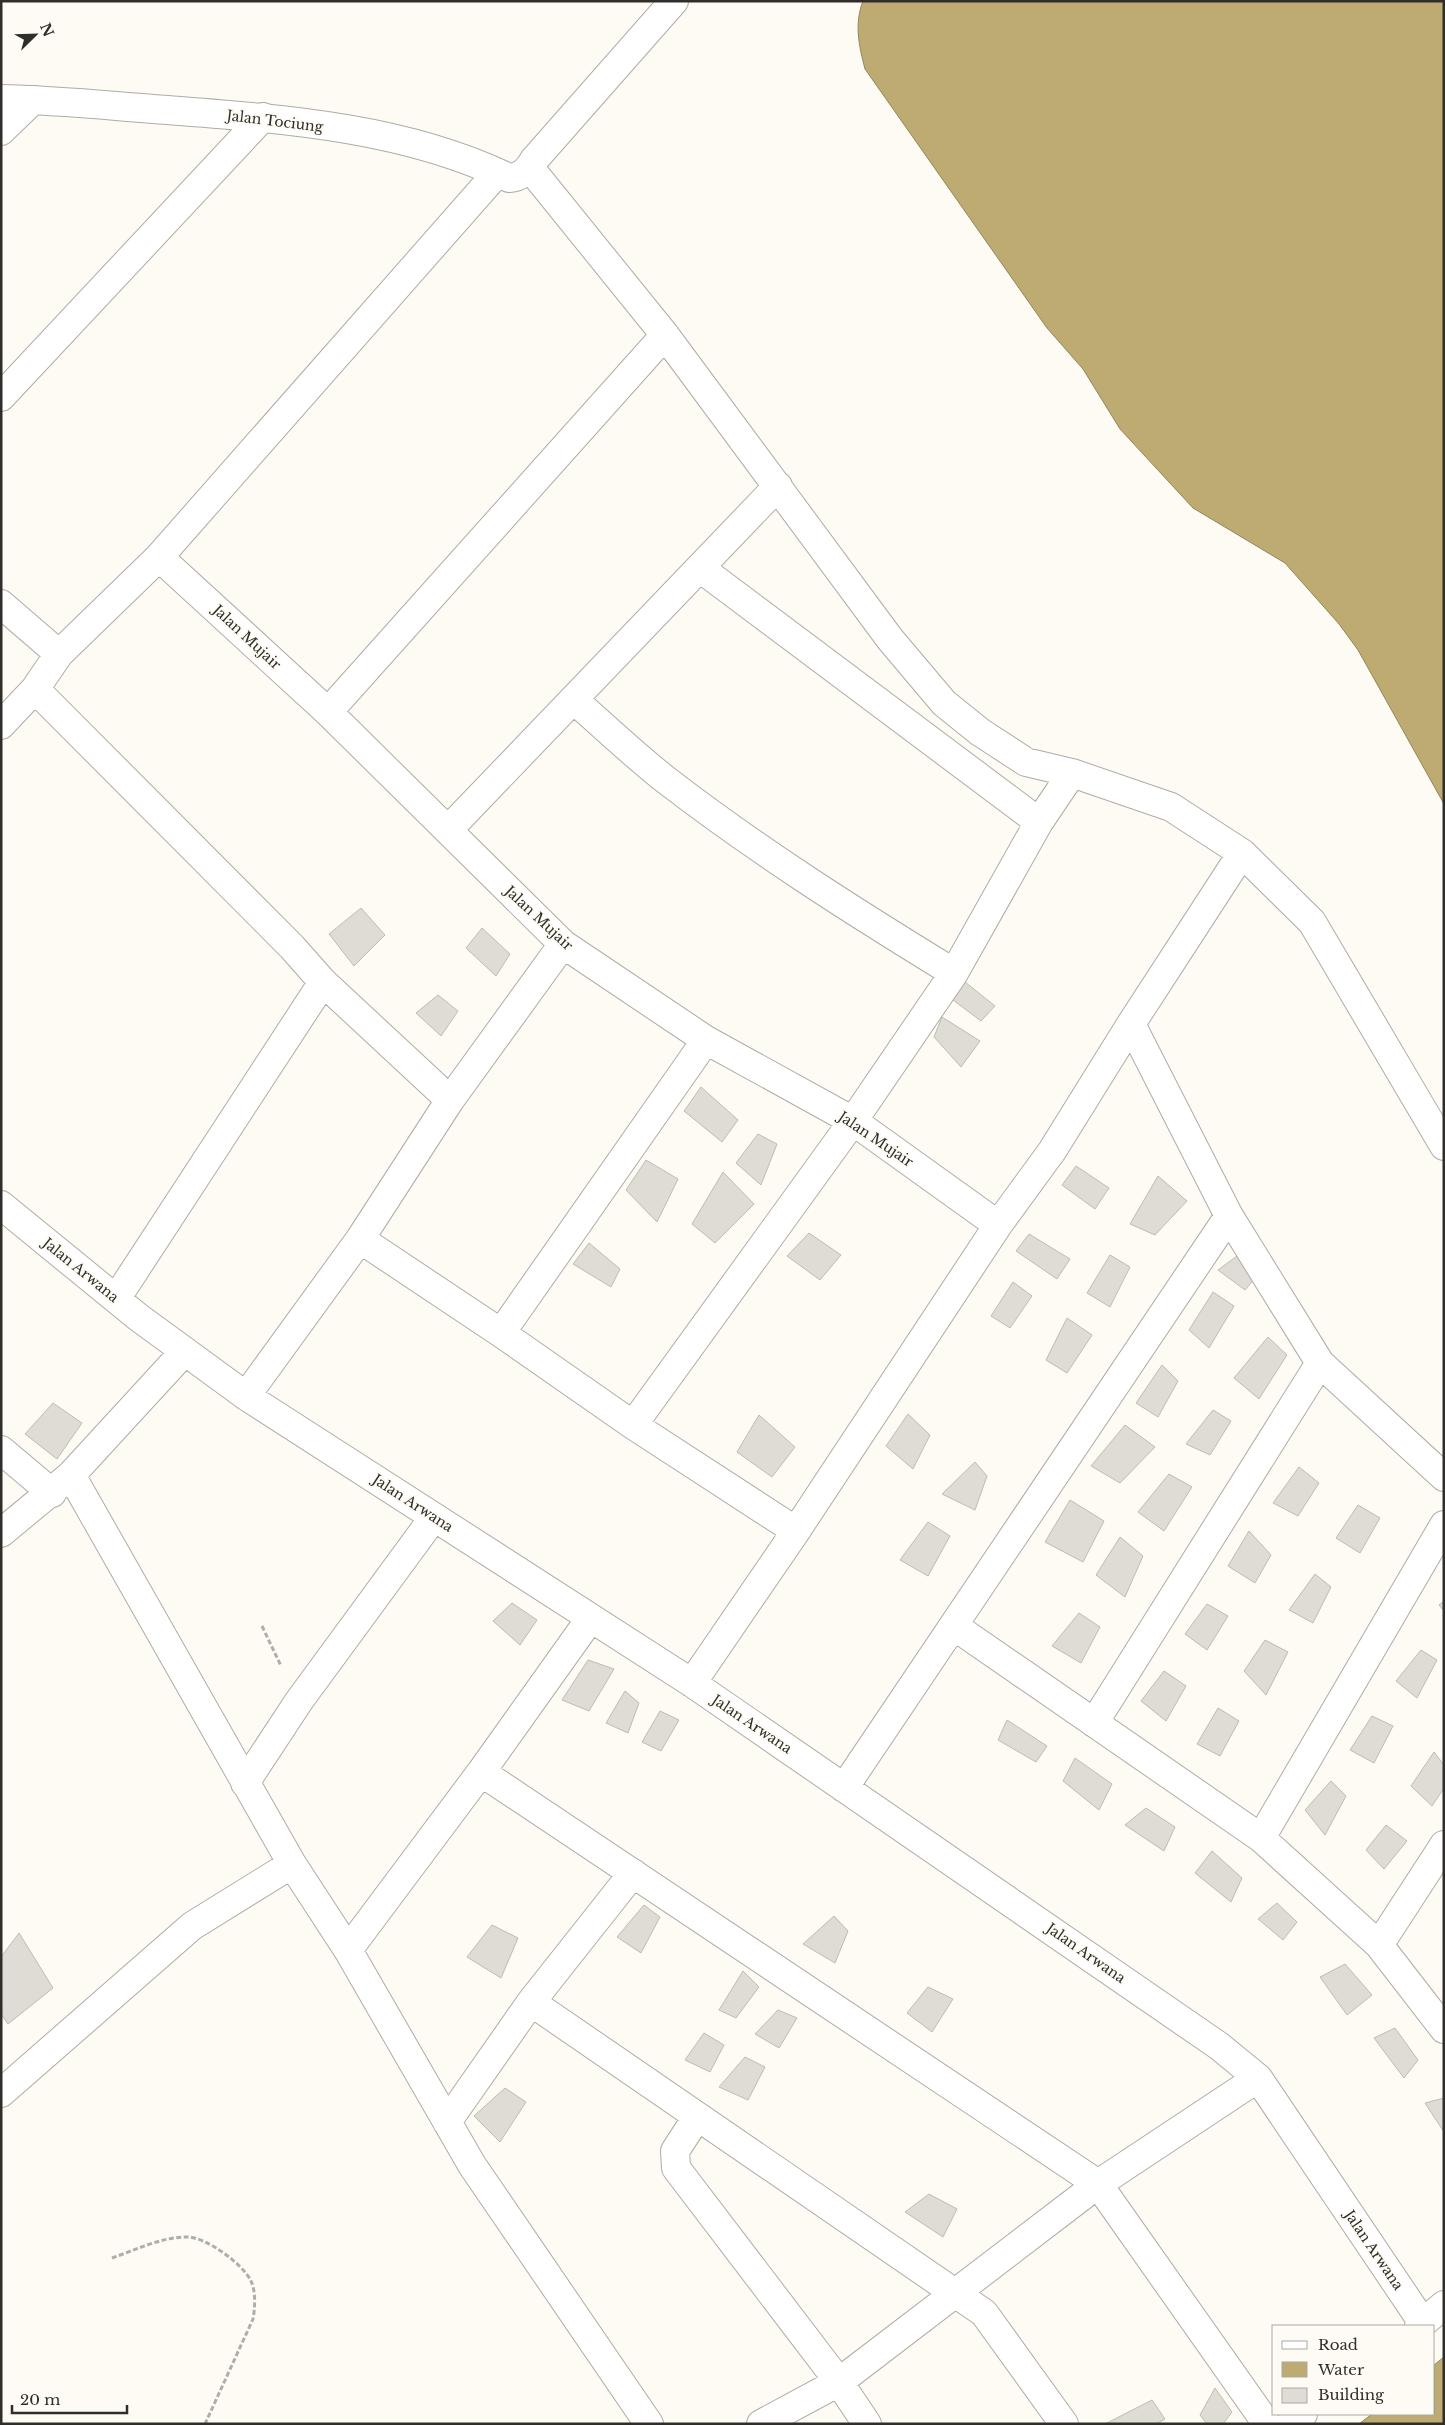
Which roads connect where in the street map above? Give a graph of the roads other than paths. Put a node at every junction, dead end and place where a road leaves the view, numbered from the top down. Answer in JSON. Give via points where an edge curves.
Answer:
{"nodes":[{"id":1,"x":674,"y":1,"type":"edge"},
{"id":2,"x":1,"y":99,"type":"edge"},
{"id":3,"x":33,"y":100,"type":"junction"},
{"id":4,"x":263,"y":117,"type":"junction"},
{"id":5,"x":1,"y":131,"type":"edge"},
{"id":6,"x":532,"y":164,"type":"junction"},
{"id":7,"x":497,"y":172,"type":"junction"},
{"id":8,"x":665,"y":335,"type":"junction"},
{"id":9,"x":1,"y":397,"type":"edge"},
{"id":10,"x":778,"y":486,"type":"junction"},
{"id":11,"x":159,"y":557,"type":"junction"},
{"id":12,"x":700,"y":568,"type":"junction"},
{"id":13,"x":1,"y":604,"type":"edge"},
{"id":14,"x":59,"y":654,"type":"junction"},
{"id":15,"x":35,"y":689,"type":"junction"},
{"id":16,"x":574,"y":700,"type":"junction"},
{"id":17,"x":328,"y":712,"type":"junction"},
{"id":18,"x":1,"y":724,"type":"edge"},
{"id":19,"x":1072,"y":774,"type":"junction"},
{"id":20,"x":1039,"y":822,"type":"junction"},
{"id":21,"x":448,"y":830,"type":"junction"},
{"id":22,"x":1242,"y":853,"type":"junction"},
{"id":23,"x":563,"y":944,"type":"junction"},
{"id":24,"x":954,"y":973,"type":"junction"},
{"id":25,"x":323,"y":982,"type":"junction"},
{"id":26,"x":1131,"y":1024,"type":"junction"},
{"id":27,"x":706,"y":1040,"type":"junction"},
{"id":28,"x":450,"y":1100,"type":"junction"},
{"id":29,"x":852,"y":1121,"type":"junction"},
{"id":30,"x":1444,"y":1146,"type":"edge"},
{"id":31,"x":1,"y":1205,"type":"edge"},
{"id":32,"x":1229,"y":1216,"type":"junction"},
{"id":33,"x":998,"y":1225,"type":"junction"},
{"id":34,"x":360,"y":1239,"type":"junction"},
{"id":35,"x":116,"y":1299,"type":"junction"},
{"id":36,"x":501,"y":1333,"type":"junction"},
{"id":37,"x":184,"y":1352,"type":"junction"},
{"id":38,"x":1320,"y":1363,"type":"junction"},
{"id":39,"x":246,"y":1396,"type":"junction"},
{"id":40,"x":633,"y":1425,"type":"junction"},
{"id":41,"x":1,"y":1450,"type":"edge"},
{"id":42,"x":1444,"y":1477,"type":"edge"},
{"id":43,"x":61,"y":1484,"type":"junction"},
{"id":44,"x":434,"y":1517,"type":"junction"},
{"id":45,"x":1444,"y":1525,"type":"edge"},
{"id":46,"x":796,"y":1531,"type":"junction"},
{"id":47,"x":1,"y":1533,"type":"edge"},
{"id":48,"x":590,"y":1619,"type":"junction"},
{"id":49,"x":954,"y":1626,"type":"junction"},
{"id":50,"x":692,"y":1683,"type":"junction"},
{"id":51,"x":1094,"y":1723,"type":"junction"},
{"id":52,"x":481,"y":1772,"type":"junction"},
{"id":53,"x":245,"y":1783,"type":"junction"},
{"id":54,"x":844,"y":1788,"type":"junction"},
{"id":55,"x":1261,"y":1838,"type":"junction"},
{"id":56,"x":1444,"y":1845,"type":"edge"},
{"id":57,"x":292,"y":1864,"type":"junction"},
{"id":58,"x":633,"y":1873,"type":"junction"},
{"id":59,"x":1379,"y":1945,"type":"junction"},
{"id":60,"x":348,"y":1950,"type":"junction"},
{"id":61,"x":531,"y":2002,"type":"junction"},
{"id":62,"x":1444,"y":2029,"type":"edge"},
{"id":63,"x":1258,"y":2078,"type":"junction"},
{"id":64,"x":1,"y":2093,"type":"edge"},
{"id":65,"x":696,"y":2117,"type":"junction"},
{"id":66,"x":447,"y":2122,"type":"junction"},
{"id":67,"x":1098,"y":2184,"type":"junction"},
{"id":68,"x":956,"y":2292,"type":"junction"},
{"id":69,"x":1444,"y":2305,"type":"edge"},
{"id":70,"x":1421,"y":2325,"type":"edge"},
{"id":71,"x":839,"y":2382,"type":"junction"},
{"id":72,"x":1302,"y":2415,"type":"edge"},
{"id":73,"x":649,"y":2424,"type":"edge"},
{"id":74,"x":762,"y":2424,"type":"edge"},
{"id":75,"x":867,"y":2424,"type":"edge"},
{"id":76,"x":1064,"y":2424,"type":"edge"},
{"id":77,"x":1267,"y":2424,"type":"edge"},
{"id":78,"x":1290,"y":2424,"type":"edge"}],
"edges":[{"from":1,"to":6,"type":"street"},
{"from":2,"to":3,"type":"street","name":"Jalan Tociung"},
{"from":3,"to":4,"type":"street","name":"Jalan Tociung"},
{"from":3,"to":5,"type":"street"},
{"from":4,"to":7,"type":"street","name":"Jalan Tociung","via":[[386,137],[450,153]]},
{"from":4,"to":9,"type":"street"},
{"from":6,"to":7,"type":"street","name":"Jalan Tociung","via":[[521,176],[508,178]]},
{"from":6,"to":8,"type":"street"},
{"from":7,"to":11,"type":"street"},
{"from":8,"to":10,"type":"street"},
{"from":8,"to":17,"type":"street"},
{"from":10,"to":12,"type":"street"},
{"from":10,"to":19,"type":"street","via":[[890,639],[944,703],[980,732],[1026,762]]},
{"from":11,"to":14,"type":"street"},
{"from":11,"to":17,"type":"street","name":"Jalan Mujair"},
{"from":12,"to":16,"type":"street"},
{"from":12,"to":20,"type":"street"},
{"from":13,"to":14,"type":"street"},
{"from":14,"to":15,"type":"street"},
{"from":15,"to":18,"type":"street"},
{"from":15,"to":25,"type":"street"},
{"from":16,"to":21,"type":"street"},
{"from":16,"to":24,"type":"street","via":[[665,779],[733,828]]},
{"from":17,"to":21,"type":"street","name":"Jalan Mujair"},
{"from":19,"to":20,"type":"street"},
{"from":19,"to":22,"type":"street","via":[[1171,807]]},
{"from":20,"to":24,"type":"street"},
{"from":21,"to":23,"type":"street","name":"Jalan Mujair"},
{"from":22,"to":26,"type":"street"},
{"from":22,"to":30,"type":"street","via":[[1312,922]]},
{"from":23,"to":27,"type":"street","name":"Jalan Mujair"},
{"from":23,"to":28,"type":"street"},
{"from":24,"to":29,"type":"street"},
{"from":25,"to":28,"type":"street"},
{"from":25,"to":35,"type":"street"},
{"from":26,"to":32,"type":"street"},
{"from":26,"to":33,"type":"street","via":[[1052,1151]]},
{"from":27,"to":29,"type":"street","name":"Jalan Mujair"},
{"from":27,"to":36,"type":"street"},
{"from":28,"to":34,"type":"street"},
{"from":29,"to":33,"type":"street","name":"Jalan Mujair"},
{"from":29,"to":40,"type":"street"},
{"from":31,"to":35,"type":"street","name":"Jalan Arwana"},
{"from":32,"to":38,"type":"street"},
{"from":32,"to":49,"type":"street"},
{"from":33,"to":46,"type":"street"},
{"from":34,"to":36,"type":"street"},
{"from":34,"to":39,"type":"street"},
{"from":35,"to":37,"type":"street","name":"Jalan Arwana"},
{"from":36,"to":40,"type":"street"},
{"from":37,"to":39,"type":"street","name":"Jalan Arwana"},
{"from":37,"to":43,"type":"street"},
{"from":38,"to":42,"type":"street"},
{"from":38,"to":51,"type":"street"},
{"from":39,"to":44,"type":"street","name":"Jalan Arwana"},
{"from":40,"to":46,"type":"street"},
{"from":41,"to":43,"type":"street"},
{"from":43,"to":47,"type":"street"},
{"from":43,"to":53,"type":"street"},
{"from":44,"to":48,"type":"street","name":"Jalan Arwana"},
{"from":44,"to":53,"type":"street","via":[[298,1701]]},
{"from":45,"to":55,"type":"street"},
{"from":46,"to":50,"type":"street"},
{"from":48,"to":50,"type":"street","name":"Jalan Arwana"},
{"from":48,"to":52,"type":"street"},
{"from":49,"to":51,"type":"street"},
{"from":49,"to":54,"type":"street"},
{"from":50,"to":54,"type":"street","name":"Jalan Arwana"},
{"from":51,"to":55,"type":"street"},
{"from":52,"to":58,"type":"street"},
{"from":52,"to":60,"type":"street"},
{"from":53,"to":57,"type":"street"},
{"from":54,"to":63,"type":"street","name":"Jalan Arwana","via":[[1219,2046]]},
{"from":55,"to":59,"type":"street"},
{"from":56,"to":59,"type":"street"},
{"from":57,"to":60,"type":"street"},
{"from":57,"to":64,"type":"street","via":[[192,1926]]},
{"from":58,"to":61,"type":"street"},
{"from":58,"to":67,"type":"street"},
{"from":59,"to":62,"type":"street"},
{"from":60,"to":66,"type":"street"},
{"from":61,"to":65,"type":"street"},
{"from":61,"to":66,"type":"street"},
{"from":63,"to":67,"type":"street"},
{"from":63,"to":70,"type":"street","name":"Jalan Arwana"},
{"from":65,"to":68,"type":"street"},
{"from":65,"to":71,"type":"street","via":[[675,2151],[676,2168]]},
{"from":66,"to":73,"type":"street","via":[[511,2224]]},
{"from":67,"to":68,"type":"street"},
{"from":67,"to":77,"type":"street"},
{"from":68,"to":71,"type":"street"},
{"from":68,"to":76,"type":"street","via":[[984,2313]]},
{"from":69,"to":70,"type":"street"},
{"from":71,"to":74,"type":"street"},
{"from":71,"to":75,"type":"street"},
{"from":72,"to":78,"type":"street"}]}
